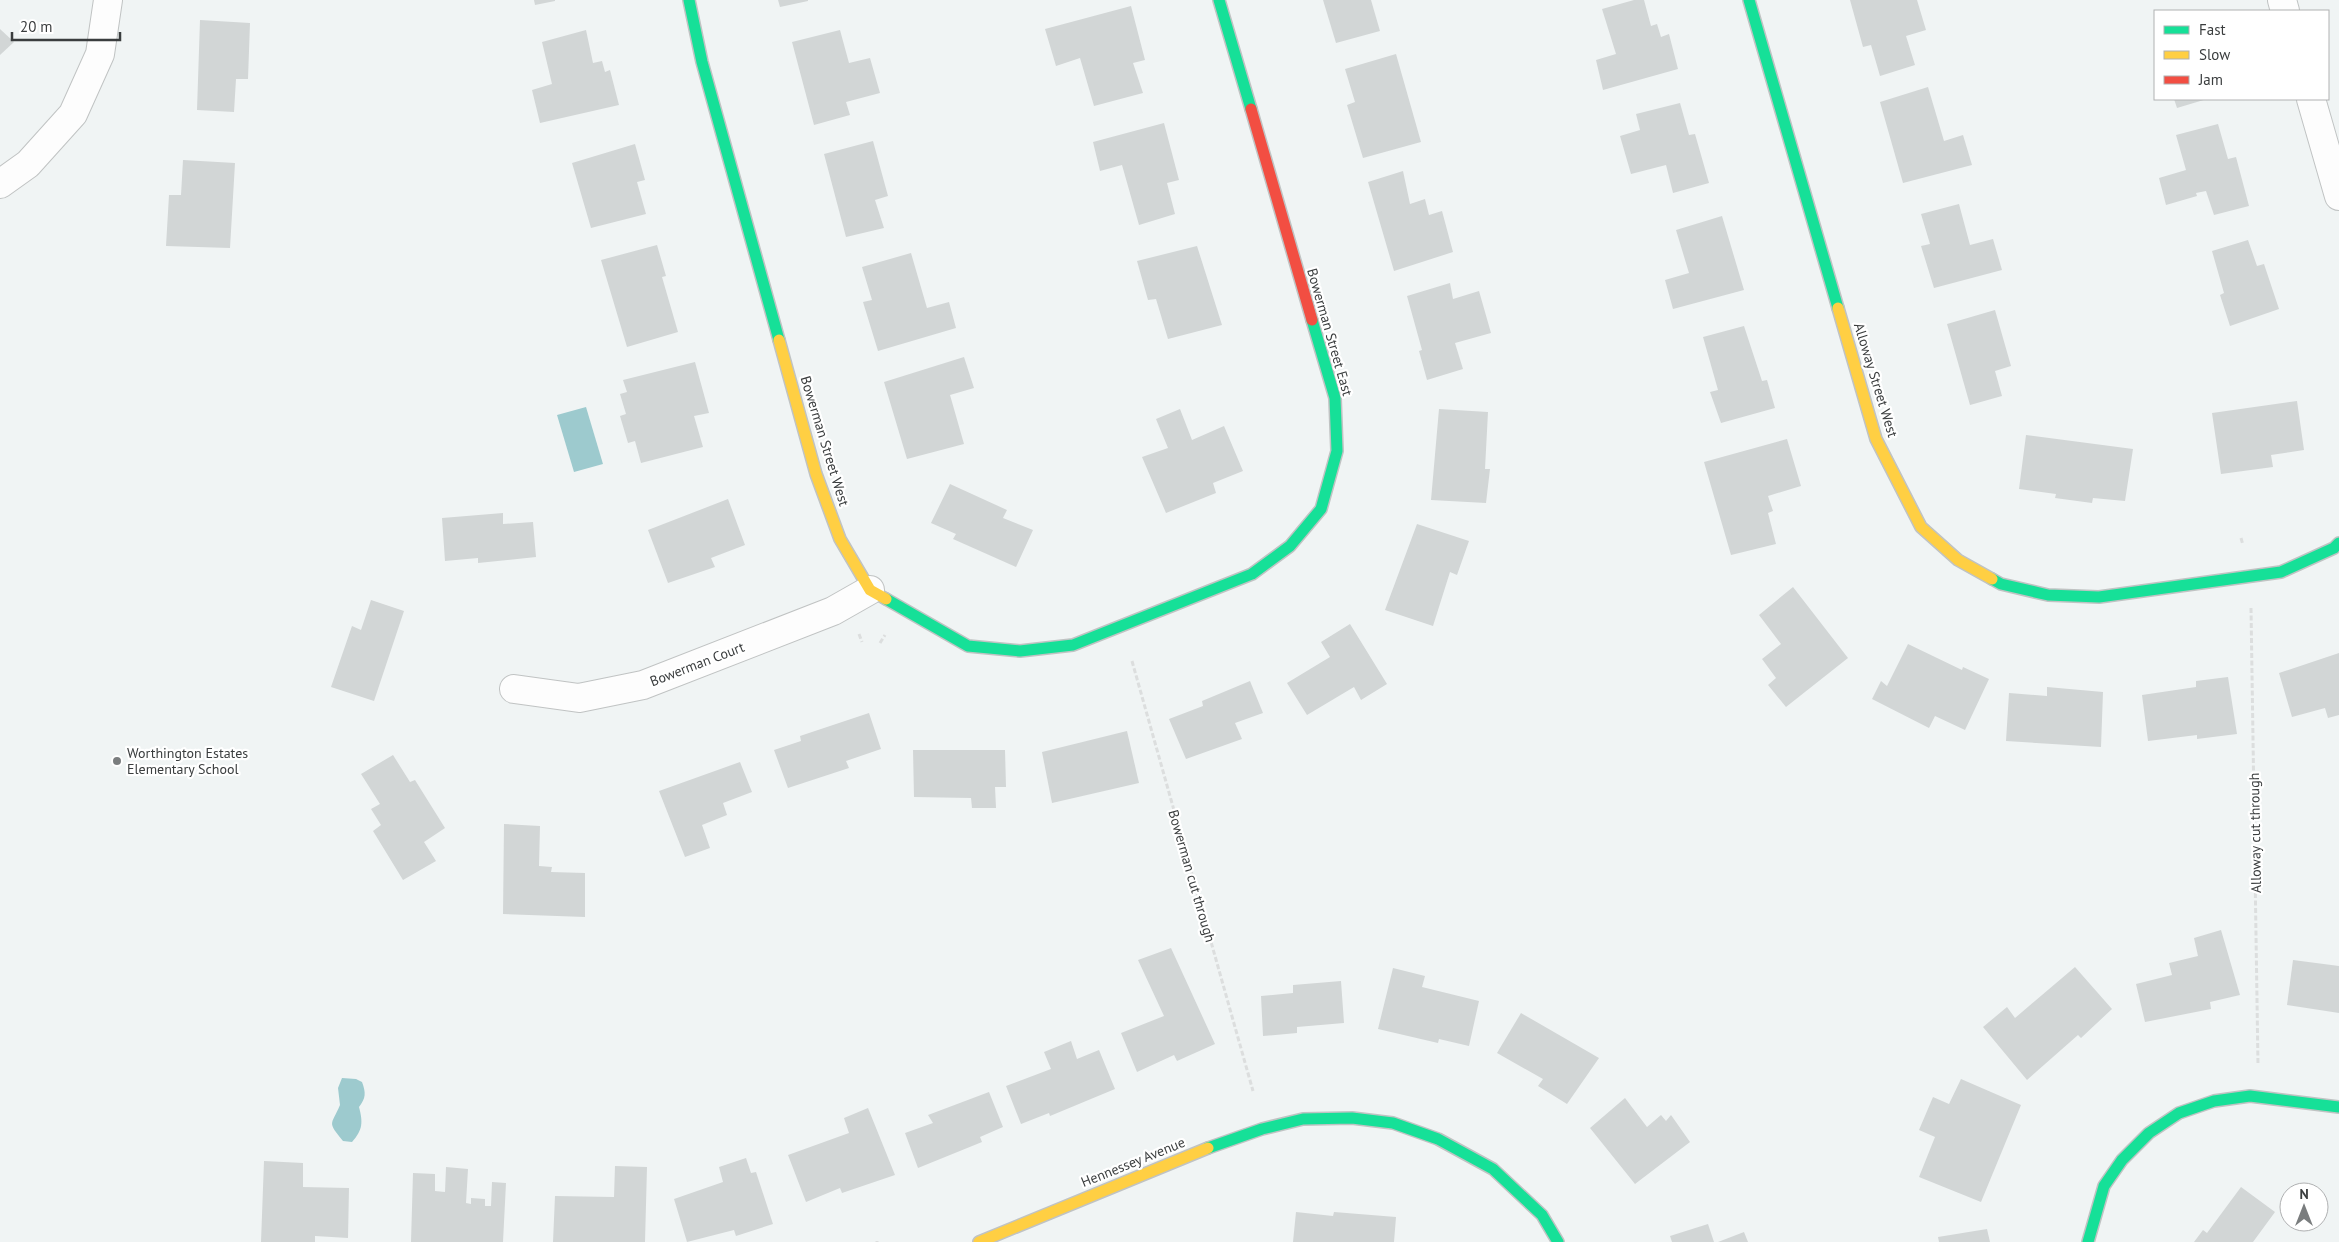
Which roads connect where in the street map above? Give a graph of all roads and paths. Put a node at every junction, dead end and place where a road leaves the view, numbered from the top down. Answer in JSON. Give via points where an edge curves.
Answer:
{"nodes":[{"id":1,"x":108,"y":0,"type":"edge"},
{"id":2,"x":689,"y":0,"type":"edge"},
{"id":3,"x":1219,"y":0,"type":"edge"},
{"id":4,"x":1749,"y":0,"type":"edge"},
{"id":5,"x":2311,"y":100,"type":"edge"},
{"id":6,"x":0,"y":184,"type":"edge"},
{"id":7,"x":2339,"y":196,"type":"edge"},
{"id":8,"x":2339,"y":542,"type":"edge"},
{"id":9,"x":870,"y":590,"type":"junction"},
{"id":10,"x":2251,"y":603,"type":"dead end"},
{"id":11,"x":1132,"y":661,"type":"dead end"},
{"id":12,"x":514,"y":689,"type":"dead end"},
{"id":13,"x":2258,"y":1070,"type":"dead end"},
{"id":14,"x":1253,"y":1091,"type":"dead end"},
{"id":15,"x":2339,"y":1107,"type":"edge"},
{"id":16,"x":979,"y":1242,"type":"edge"},
{"id":17,"x":1558,"y":1242,"type":"edge"},
{"id":18,"x":2088,"y":1242,"type":"edge"}],
"edges":[{"from":1,"to":6,"type":"street","via":[[100,54],[73,114],[28,164]]},
{"from":2,"to":9,"type":"street","name":"Bowerman Street West","via":[[702,62],[816,474],[840,538]]},
{"from":3,"to":9,"type":"street","name":"Bowerman Street East","via":[[1335,398],[1337,451],[1322,509],[1290,546],[1252,574],[1073,645],[1020,651],[968,646]]},
{"from":4,"to":8,"type":"street","name":"Alloway Street West","via":[[1876,439],[1921,526],[1958,560],[2001,584],[2048,595],[2099,597],[2281,572],[2334,548]]},
{"from":5,"to":7,"type":"street"},
{"from":9,"to":12,"type":"street","name":"Bowerman Court","via":[[833,611],[643,685],[579,698]]},
{"from":10,"to":13,"type":"path","name":"Alloway cut through"},
{"from":11,"to":14,"type":"path","name":"Bowerman cut through"},
{"from":15,"to":18,"type":"street","via":[[2250,1096],[2214,1101],[2179,1114],[2149,1133],[2122,1160],[2104,1186]]},
{"from":16,"to":17,"type":"street","name":"Hennessey Avenue","via":[[1191,1154],[1262,1129],[1302,1120],[1352,1118],[1393,1123],[1438,1139],[1493,1169],[1542,1216]]}]}
